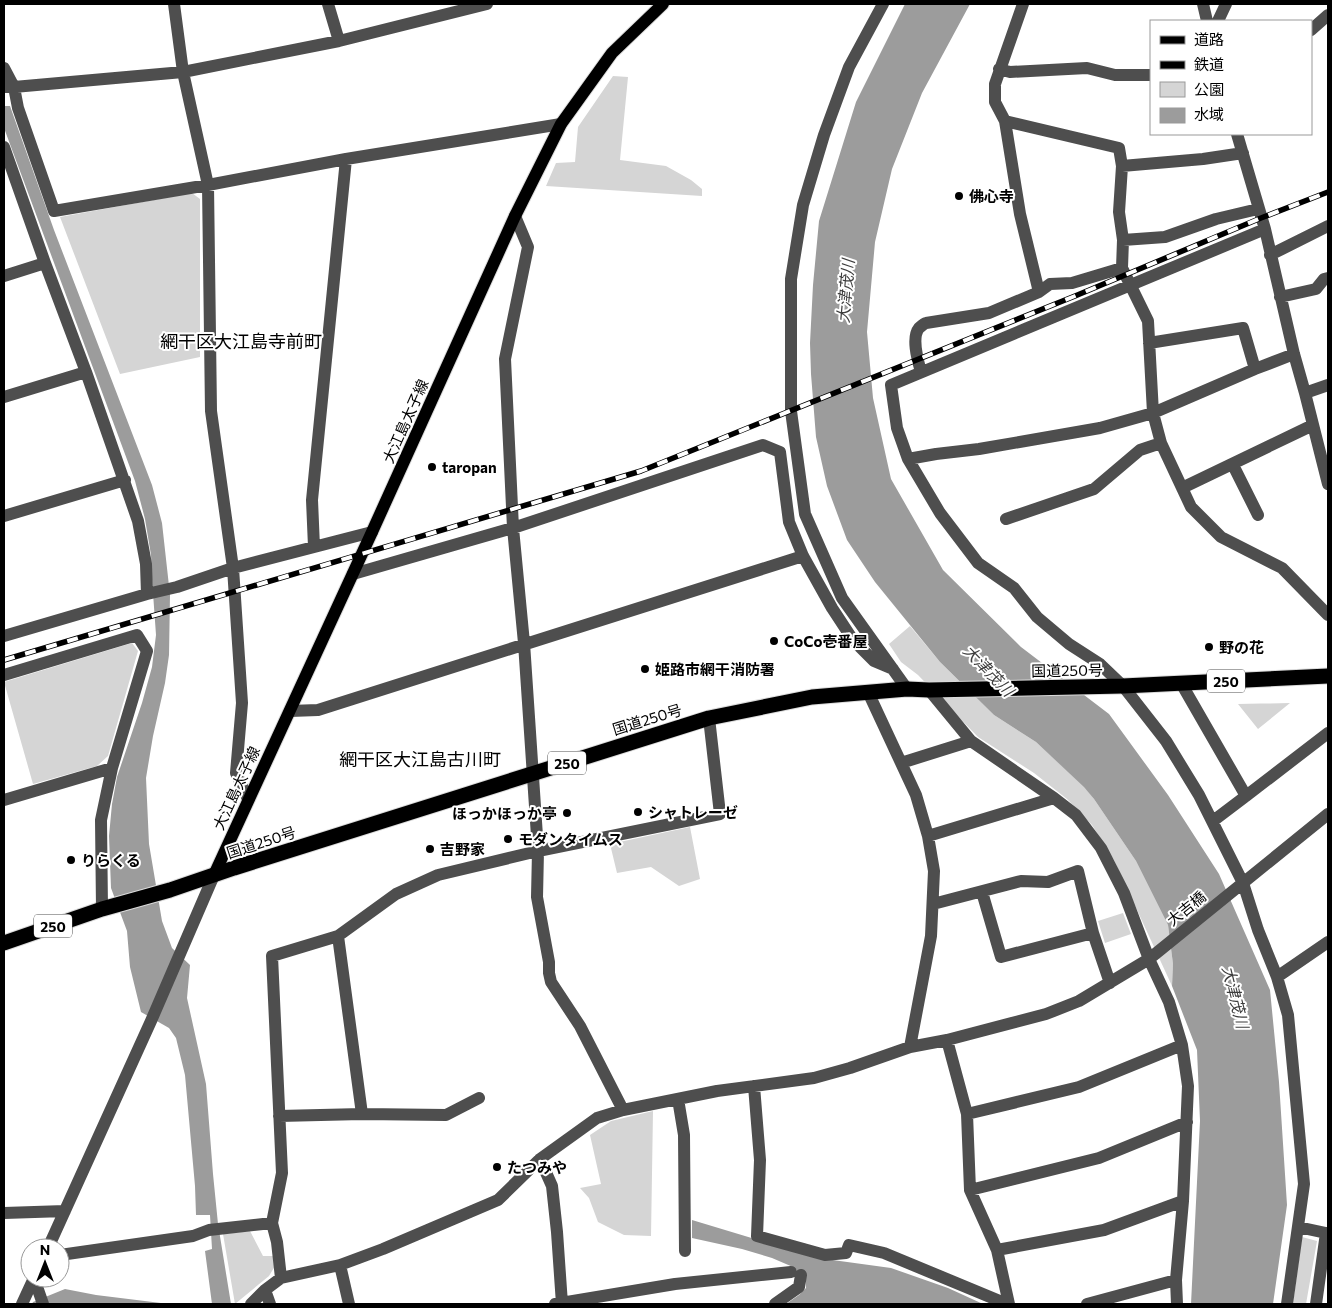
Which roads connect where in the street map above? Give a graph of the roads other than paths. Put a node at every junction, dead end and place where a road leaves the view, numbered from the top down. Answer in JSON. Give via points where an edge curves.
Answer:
{"nodes":[{"id":1,"x":174,"y":4,"type":"edge"},
{"id":2,"x":328,"y":4,"type":"edge"},
{"id":3,"x":487,"y":4,"type":"edge"},
{"id":4,"x":663,"y":4,"type":"edge"},
{"id":5,"x":884,"y":4,"type":"edge"},
{"id":6,"x":1023,"y":4,"type":"edge"},
{"id":7,"x":1203,"y":4,"type":"edge"},
{"id":8,"x":1226,"y":4,"type":"edge"},
{"id":9,"x":1328,"y":15,"type":"edge"},
{"id":10,"x":1208,"y":20,"type":"edge"},
{"id":11,"x":1218,"y":20,"type":"edge"},
{"id":12,"x":1312,"y":29,"type":"edge"},
{"id":13,"x":339,"y":41,"type":"junction"},
{"id":14,"x":4,"y":68,"type":"edge"},
{"id":15,"x":999,"y":69,"type":"junction"},
{"id":16,"x":183,"y":72,"type":"junction"},
{"id":17,"x":1150,"y":75,"type":"edge"},
{"id":18,"x":9,"y":87,"type":"edge"},
{"id":19,"x":1005,"y":121,"type":"junction"},
{"id":20,"x":561,"y":124,"type":"junction"},
{"id":21,"x":1237,"y":135,"type":"edge"},
{"id":22,"x":4,"y":147,"type":"edge"},
{"id":23,"x":1243,"y":153,"type":"junction"},
{"id":24,"x":346,"y":160,"type":"junction"},
{"id":25,"x":1122,"y":166,"type":"junction"},
{"id":26,"x":9,"y":175,"type":"edge"},
{"id":27,"x":208,"y":185,"type":"junction"},
{"id":28,"x":1258,"y":210,"type":"junction"},
{"id":29,"x":515,"y":216,"type":"junction"},
{"id":30,"x":1328,"y":227,"type":"edge"},
{"id":31,"x":1264,"y":229,"type":"junction"},
{"id":32,"x":1123,"y":240,"type":"junction"},
{"id":33,"x":1270,"y":255,"type":"junction"},
{"id":34,"x":44,"y":264,"type":"junction"},
{"id":35,"x":1122,"y":268,"type":"junction"},
{"id":36,"x":4,"y":276,"type":"edge"},
{"id":37,"x":1328,"y":278,"type":"edge"},
{"id":38,"x":1130,"y":285,"type":"junction"},
{"id":39,"x":1039,"y":292,"type":"junction"},
{"id":40,"x":1280,"y":297,"type":"junction"},
{"id":41,"x":1150,"y":343,"type":"junction"},
{"id":42,"x":1294,"y":354,"type":"junction"},
{"id":43,"x":1255,"y":369,"type":"junction"},
{"id":44,"x":86,"y":372,"type":"junction"},
{"id":45,"x":921,"y":372,"type":"junction"},
{"id":46,"x":1328,"y":385,"type":"edge"},
{"id":47,"x":1305,"y":393,"type":"junction"},
{"id":48,"x":4,"y":397,"type":"edge"},
{"id":49,"x":1153,"y":412,"type":"junction"},
{"id":50,"x":1314,"y":425,"type":"junction"},
{"id":51,"x":1161,"y":444,"type":"junction"},
{"id":52,"x":908,"y":459,"type":"junction"},
{"id":53,"x":1233,"y":465,"type":"junction"},
{"id":54,"x":125,"y":480,"type":"junction"},
{"id":55,"x":1328,"y":484,"type":"edge"},
{"id":56,"x":1182,"y":488,"type":"junction"},
{"id":57,"x":1258,"y":515,"type":"dead end"},
{"id":58,"x":4,"y":516,"type":"edge"},
{"id":59,"x":1006,"y":519,"type":"dead end"},
{"id":60,"x":513,"y":528,"type":"junction"},
{"id":61,"x":372,"y":532,"type":"junction"},
{"id":62,"x":314,"y":547,"type":"junction"},
{"id":63,"x":803,"y":556,"type":"junction"},
{"id":64,"x":233,"y":568,"type":"junction"},
{"id":65,"x":353,"y":574,"type":"junction"},
{"id":66,"x":147,"y":594,"type":"junction"},
{"id":67,"x":1328,"y":615,"type":"edge"},
{"id":68,"x":4,"y":636,"type":"edge"},
{"id":69,"x":524,"y":644,"type":"junction"},
{"id":70,"x":893,"y":669,"type":"junction"},
{"id":71,"x":4,"y":675,"type":"edge"},
{"id":72,"x":1328,"y":676,"type":"edge"},
{"id":73,"x":1181,"y":683,"type":"junction"},
{"id":74,"x":1123,"y":686,"type":"junction"},
{"id":75,"x":907,"y":689,"type":"junction"},
{"id":76,"x":929,"y":690,"type":"junction"},
{"id":77,"x":868,"y":692,"type":"junction"},
{"id":78,"x":290,"y":711,"type":"junction"},
{"id":79,"x":709,"y":718,"type":"junction"},
{"id":80,"x":1328,"y":733,"type":"edge"},
{"id":81,"x":971,"y":741,"type":"junction"},
{"id":82,"x":902,"y":763,"type":"junction"},
{"id":83,"x":112,"y":768,"type":"junction"},
{"id":84,"x":532,"y":774,"type":"junction"},
{"id":85,"x":1246,"y":796,"type":"junction"},
{"id":86,"x":1054,"y":798,"type":"junction"},
{"id":87,"x":248,"y":799,"type":"junction"},
{"id":88,"x":4,"y":800,"type":"edge"},
{"id":89,"x":1328,"y":814,"type":"edge"},
{"id":90,"x":1212,"y":821,"type":"junction"},
{"id":91,"x":928,"y":836,"type":"junction"},
{"id":92,"x":538,"y":851,"type":"junction"},
{"id":93,"x":214,"y":875,"type":"junction"},
{"id":94,"x":1243,"y":883,"type":"junction"},
{"id":95,"x":982,"y":892,"type":"junction"},
{"id":96,"x":933,"y":904,"type":"junction"},
{"id":97,"x":102,"y":909,"type":"junction"},
{"id":98,"x":1094,"y":932,"type":"junction"},
{"id":99,"x":338,"y":936,"type":"junction"},
{"id":100,"x":1328,"y":942,"type":"edge"},
{"id":101,"x":4,"y":943,"type":"edge"},
{"id":102,"x":1149,"y":959,"type":"junction"},
{"id":103,"x":1277,"y":977,"type":"junction"},
{"id":104,"x":1110,"y":983,"type":"junction"},
{"id":105,"x":947,"y":1040,"type":"junction"},
{"id":106,"x":1182,"y":1045,"type":"junction"},
{"id":107,"x":910,"y":1047,"type":"junction"},
{"id":108,"x":754,"y":1086,"type":"junction"},
{"id":109,"x":479,"y":1098,"type":"dead end"},
{"id":110,"x":678,"y":1099,"type":"junction"},
{"id":111,"x":623,"y":1110,"type":"junction"},
{"id":112,"x":362,"y":1114,"type":"junction"},
{"id":113,"x":967,"y":1114,"type":"junction"},
{"id":114,"x":279,"y":1116,"type":"junction"},
{"id":115,"x":1187,"y":1122,"type":"junction"},
{"id":116,"x":540,"y":1160,"type":"junction"},
{"id":117,"x":970,"y":1190,"type":"junction"},
{"id":118,"x":1183,"y":1201,"type":"junction"},
{"id":119,"x":65,"y":1211,"type":"junction"},
{"id":120,"x":4,"y":1213,"type":"edge"},
{"id":121,"x":272,"y":1223,"type":"junction"},
{"id":122,"x":1298,"y":1227,"type":"junction"},
{"id":123,"x":1327,"y":1233,"type":"edge"},
{"id":124,"x":53,"y":1238,"type":"edge"},
{"id":125,"x":997,"y":1250,"type":"junction"},
{"id":126,"x":685,"y":1251,"type":"dead end"},
{"id":127,"x":70,"y":1253,"type":"edge"},
{"id":128,"x":340,"y":1264,"type":"junction"},
{"id":129,"x":280,"y":1278,"type":"junction"},
{"id":130,"x":1176,"y":1280,"type":"junction"},
{"id":131,"x":38,"y":1288,"type":"edge"},
{"id":132,"x":265,"y":1290,"type":"junction"},
{"id":133,"x":42,"y":1300,"type":"edge"},
{"id":134,"x":250,"y":1304,"type":"edge"},
{"id":135,"x":270,"y":1304,"type":"edge"},
{"id":136,"x":349,"y":1304,"type":"edge"},
{"id":137,"x":560,"y":1304,"type":"edge"},
{"id":138,"x":774,"y":1304,"type":"edge"},
{"id":139,"x":1008,"y":1304,"type":"edge"},
{"id":140,"x":1087,"y":1304,"type":"edge"},
{"id":141,"x":1177,"y":1304,"type":"edge"},
{"id":142,"x":1287,"y":1304,"type":"edge"},
{"id":143,"x":1316,"y":1304,"type":"edge"}],
"edges":[{"from":1,"to":16,"type":"street"},
{"from":2,"to":13,"type":"street"},
{"from":3,"to":13,"type":"street"},
{"from":4,"to":20,"type":"main road","name":"大江島太子線","via":[[612,53]]},
{"from":5,"to":70,"type":"street","via":[[850,67],[824,135],[803,205],[791,279],[791,411],[805,514],[842,598]]},
{"from":6,"to":15,"type":"street"},
{"from":7,"to":10,"type":"street"},
{"from":8,"to":11,"type":"street"},
{"from":9,"to":12,"type":"street"},
{"from":13,"to":16,"type":"street"},
{"from":14,"to":18,"type":"street"},
{"from":15,"to":17,"type":"street","via":[[1010,72],[1088,68],[1115,75]]},
{"from":15,"to":19,"type":"street","via":[[995,102]]},
{"from":16,"to":18,"type":"street"},
{"from":16,"to":27,"type":"street"},
{"from":18,"to":27,"type":"street","via":[[54,211]]},
{"from":19,"to":25,"type":"street","via":[[1119,148]]},
{"from":19,"to":39,"type":"street","via":[[1020,214]]},
{"from":20,"to":24,"type":"street"},
{"from":20,"to":29,"type":"main road","name":"大江島太子線"},
{"from":21,"to":23,"type":"street"},
{"from":22,"to":26,"type":"street"},
{"from":23,"to":25,"type":"street"},
{"from":23,"to":28,"type":"street"},
{"from":24,"to":27,"type":"street"},
{"from":24,"to":62,"type":"street","via":[[312,500]]},
{"from":25,"to":32,"type":"street","via":[[1119,212]]},
{"from":26,"to":34,"type":"street"},
{"from":27,"to":64,"type":"street","via":[[211,411]]},
{"from":28,"to":31,"type":"street"},
{"from":28,"to":32,"type":"street","via":[[1216,218],[1165,237]]},
{"from":29,"to":60,"type":"street","via":[[528,247],[505,359]]},
{"from":29,"to":61,"type":"main road","name":"大江島太子線"},
{"from":30,"to":33,"type":"street"},
{"from":31,"to":33,"type":"street"},
{"from":31,"to":38,"type":"street"},
{"from":32,"to":35,"type":"street"},
{"from":33,"to":40,"type":"street"},
{"from":34,"to":36,"type":"street"},
{"from":34,"to":44,"type":"street"},
{"from":35,"to":38,"type":"street"},
{"from":35,"to":39,"type":"street","via":[[1072,283],[1050,284]]},
{"from":37,"to":40,"type":"street","via":[[1316,289]]},
{"from":38,"to":41,"type":"street","via":[[1148,321]]},
{"from":38,"to":45,"type":"street"},
{"from":39,"to":45,"type":"street","via":[[989,312],[926,323],[920,327],[916,333],[915,350]]},
{"from":40,"to":42,"type":"street"},
{"from":41,"to":43,"type":"street","via":[[1243,328]]},
{"from":41,"to":49,"type":"street"},
{"from":42,"to":43,"type":"street"},
{"from":42,"to":47,"type":"street"},
{"from":43,"to":49,"type":"street"},
{"from":44,"to":48,"type":"street"},
{"from":44,"to":54,"type":"street"},
{"from":45,"to":52,"type":"street","via":[[891,385],[896,428]]},
{"from":46,"to":47,"type":"street"},
{"from":47,"to":50,"type":"street"},
{"from":49,"to":51,"type":"street"},
{"from":49,"to":52,"type":"street","via":[[1100,428]]},
{"from":50,"to":53,"type":"street"},
{"from":50,"to":55,"type":"street"},
{"from":51,"to":56,"type":"street"},
{"from":51,"to":59,"type":"street","via":[[1140,450],[1094,489]]},
{"from":52,"to":74,"type":"street","via":[[940,513],[978,563],[1014,588],[1037,617],[1069,644],[1100,664]]},
{"from":53,"to":56,"type":"street"},
{"from":53,"to":57,"type":"street"},
{"from":54,"to":58,"type":"street"},
{"from":54,"to":66,"type":"street","via":[[138,521],[146,564]]},
{"from":56,"to":67,"type":"street","via":[[1190,506],[1221,537],[1282,568]]},
{"from":60,"to":63,"type":"street","via":[[763,445],[780,452],[789,522]]},
{"from":60,"to":65,"type":"street"},
{"from":60,"to":69,"type":"street"},
{"from":61,"to":62,"type":"street"},
{"from":61,"to":65,"type":"main road","name":"大江島太子線"},
{"from":62,"to":64,"type":"street"},
{"from":63,"to":69,"type":"street"},
{"from":63,"to":70,"type":"street","via":[[853,640],[874,661]]},
{"from":64,"to":66,"type":"street"},
{"from":64,"to":87,"type":"street","via":[[242,703],[236,773]]},
{"from":65,"to":78,"type":"main road","name":"大江島太子線"},
{"from":66,"to":68,"type":"street"},
{"from":69,"to":78,"type":"street","via":[[318,710]]},
{"from":69,"to":84,"type":"street"},
{"from":70,"to":75,"type":"street"},
{"from":71,"to":83,"type":"street","via":[[137,636],[147,651]]},
{"from":72,"to":73,"type":"highway","name":"国道250号","number":"250"},
{"from":73,"to":74,"type":"highway","name":"国道250号","number":"250"},
{"from":73,"to":85,"type":"street"},
{"from":74,"to":76,"type":"highway","name":"国道250号","number":"250"},
{"from":74,"to":90,"type":"street","via":[[1166,741]]},
{"from":75,"to":76,"type":"highway","name":"国道250号","number":"250"},
{"from":75,"to":77,"type":"highway","name":"国道250号","number":"250"},
{"from":76,"to":81,"type":"street"},
{"from":77,"to":79,"type":"highway","name":"国道250号","number":"250","via":[[812,697]]},
{"from":77,"to":82,"type":"street"},
{"from":78,"to":87,"type":"main road","name":"大江島太子線"},
{"from":79,"to":84,"type":"highway","name":"国道250号","number":"250"},
{"from":79,"to":92,"type":"street","via":[[720,814]]},
{"from":80,"to":85,"type":"street"},
{"from":81,"to":82,"type":"street"},
{"from":81,"to":86,"type":"street"},
{"from":82,"to":91,"type":"street","via":[[916,794]]},
{"from":83,"to":88,"type":"street"},
{"from":83,"to":97,"type":"street","via":[[101,820]]},
{"from":84,"to":92,"type":"street"},
{"from":84,"to":93,"type":"highway","name":"国道250号","number":"250"},
{"from":85,"to":90,"type":"street"},
{"from":86,"to":91,"type":"street"},
{"from":86,"to":102,"type":"street","via":[[1076,815],[1101,848],[1124,892]]},
{"from":87,"to":93,"type":"main road","name":"大江島太子線"},
{"from":89,"to":94,"type":"street","name":"大吉橋"},
{"from":90,"to":94,"type":"street"},
{"from":91,"to":96,"type":"street","via":[[934,871]]},
{"from":92,"to":99,"type":"street","via":[[438,875],[396,894]]},
{"from":92,"to":111,"type":"street","via":[[537,897],[551,982],[580,1026]]},
{"from":93,"to":97,"type":"highway","name":"国道250号","number":"250"},
{"from":93,"to":119,"type":"street"},
{"from":94,"to":102,"type":"street","name":"大吉橋"},
{"from":94,"to":103,"type":"street"},
{"from":95,"to":96,"type":"street"},
{"from":95,"to":98,"type":"street","via":[[1021,882],[1048,882],[1078,871]]},
{"from":95,"to":98,"type":"street","via":[[1001,957]]},
{"from":96,"to":107,"type":"street","via":[[931,936]]},
{"from":97,"to":101,"type":"highway","name":"国道250号","number":"250"},
{"from":98,"to":104,"type":"street"},
{"from":99,"to":112,"type":"street"},
{"from":99,"to":114,"type":"street","via":[[272,956]]},
{"from":100,"to":103,"type":"street"},
{"from":102,"to":104,"type":"street","name":"大吉橋"},
{"from":102,"to":106,"type":"street"},
{"from":103,"to":122,"type":"street","via":[[1288,1015],[1304,1184]]},
{"from":104,"to":105,"type":"street","name":"大吉橋","via":[[1079,1001],[1046,1014]]},
{"from":105,"to":107,"type":"street","name":"大吉橋"},
{"from":105,"to":113,"type":"street"},
{"from":106,"to":113,"type":"street","via":[[1079,1087]]},
{"from":106,"to":115,"type":"street","via":[[1188,1086]]},
{"from":107,"to":108,"type":"street","name":"大吉橋","via":[[814,1078]]},
{"from":108,"to":110,"type":"street","name":"大吉橋"},
{"from":108,"to":139,"type":"street","via":[[760,1160],[757,1236],[825,1255],[846,1253],[849,1245],[884,1254]]},
{"from":109,"to":112,"type":"street","via":[[446,1116]]},
{"from":110,"to":111,"type":"street","name":"大吉橋"},
{"from":110,"to":126,"type":"street","via":[[684,1135]]},
{"from":111,"to":116,"type":"street","name":"大吉橋","via":[[597,1118]]},
{"from":112,"to":114,"type":"street"},
{"from":113,"to":117,"type":"street"},
{"from":114,"to":121,"type":"street","via":[[282,1173]]},
{"from":115,"to":117,"type":"street","via":[[1099,1158]]},
{"from":115,"to":118,"type":"street"},
{"from":116,"to":128,"type":"street","name":"大吉橋","via":[[498,1200]]},
{"from":116,"to":137,"type":"street","via":[[552,1186]]},
{"from":117,"to":125,"type":"street"},
{"from":118,"to":125,"type":"street","via":[[1104,1230]]},
{"from":118,"to":130,"type":"street"},
{"from":119,"to":120,"type":"street"},
{"from":119,"to":124,"type":"street"},
{"from":121,"to":127,"type":"street"},
{"from":121,"to":129,"type":"street"},
{"from":122,"to":123,"type":"street"},
{"from":122,"to":142,"type":"street"},
{"from":123,"to":143,"type":"street"},
{"from":125,"to":139,"type":"street"},
{"from":128,"to":129,"type":"street","name":"大吉橋"},
{"from":128,"to":136,"type":"street"},
{"from":129,"to":132,"type":"street"},
{"from":130,"to":140,"type":"street"},
{"from":130,"to":141,"type":"street"},
{"from":131,"to":133,"type":"street"},
{"from":132,"to":134,"type":"street"},
{"from":132,"to":135,"type":"street"},
{"from":137,"to":138,"type":"street","via":[[676,1284],[796,1273],[800,1287]]}]}
